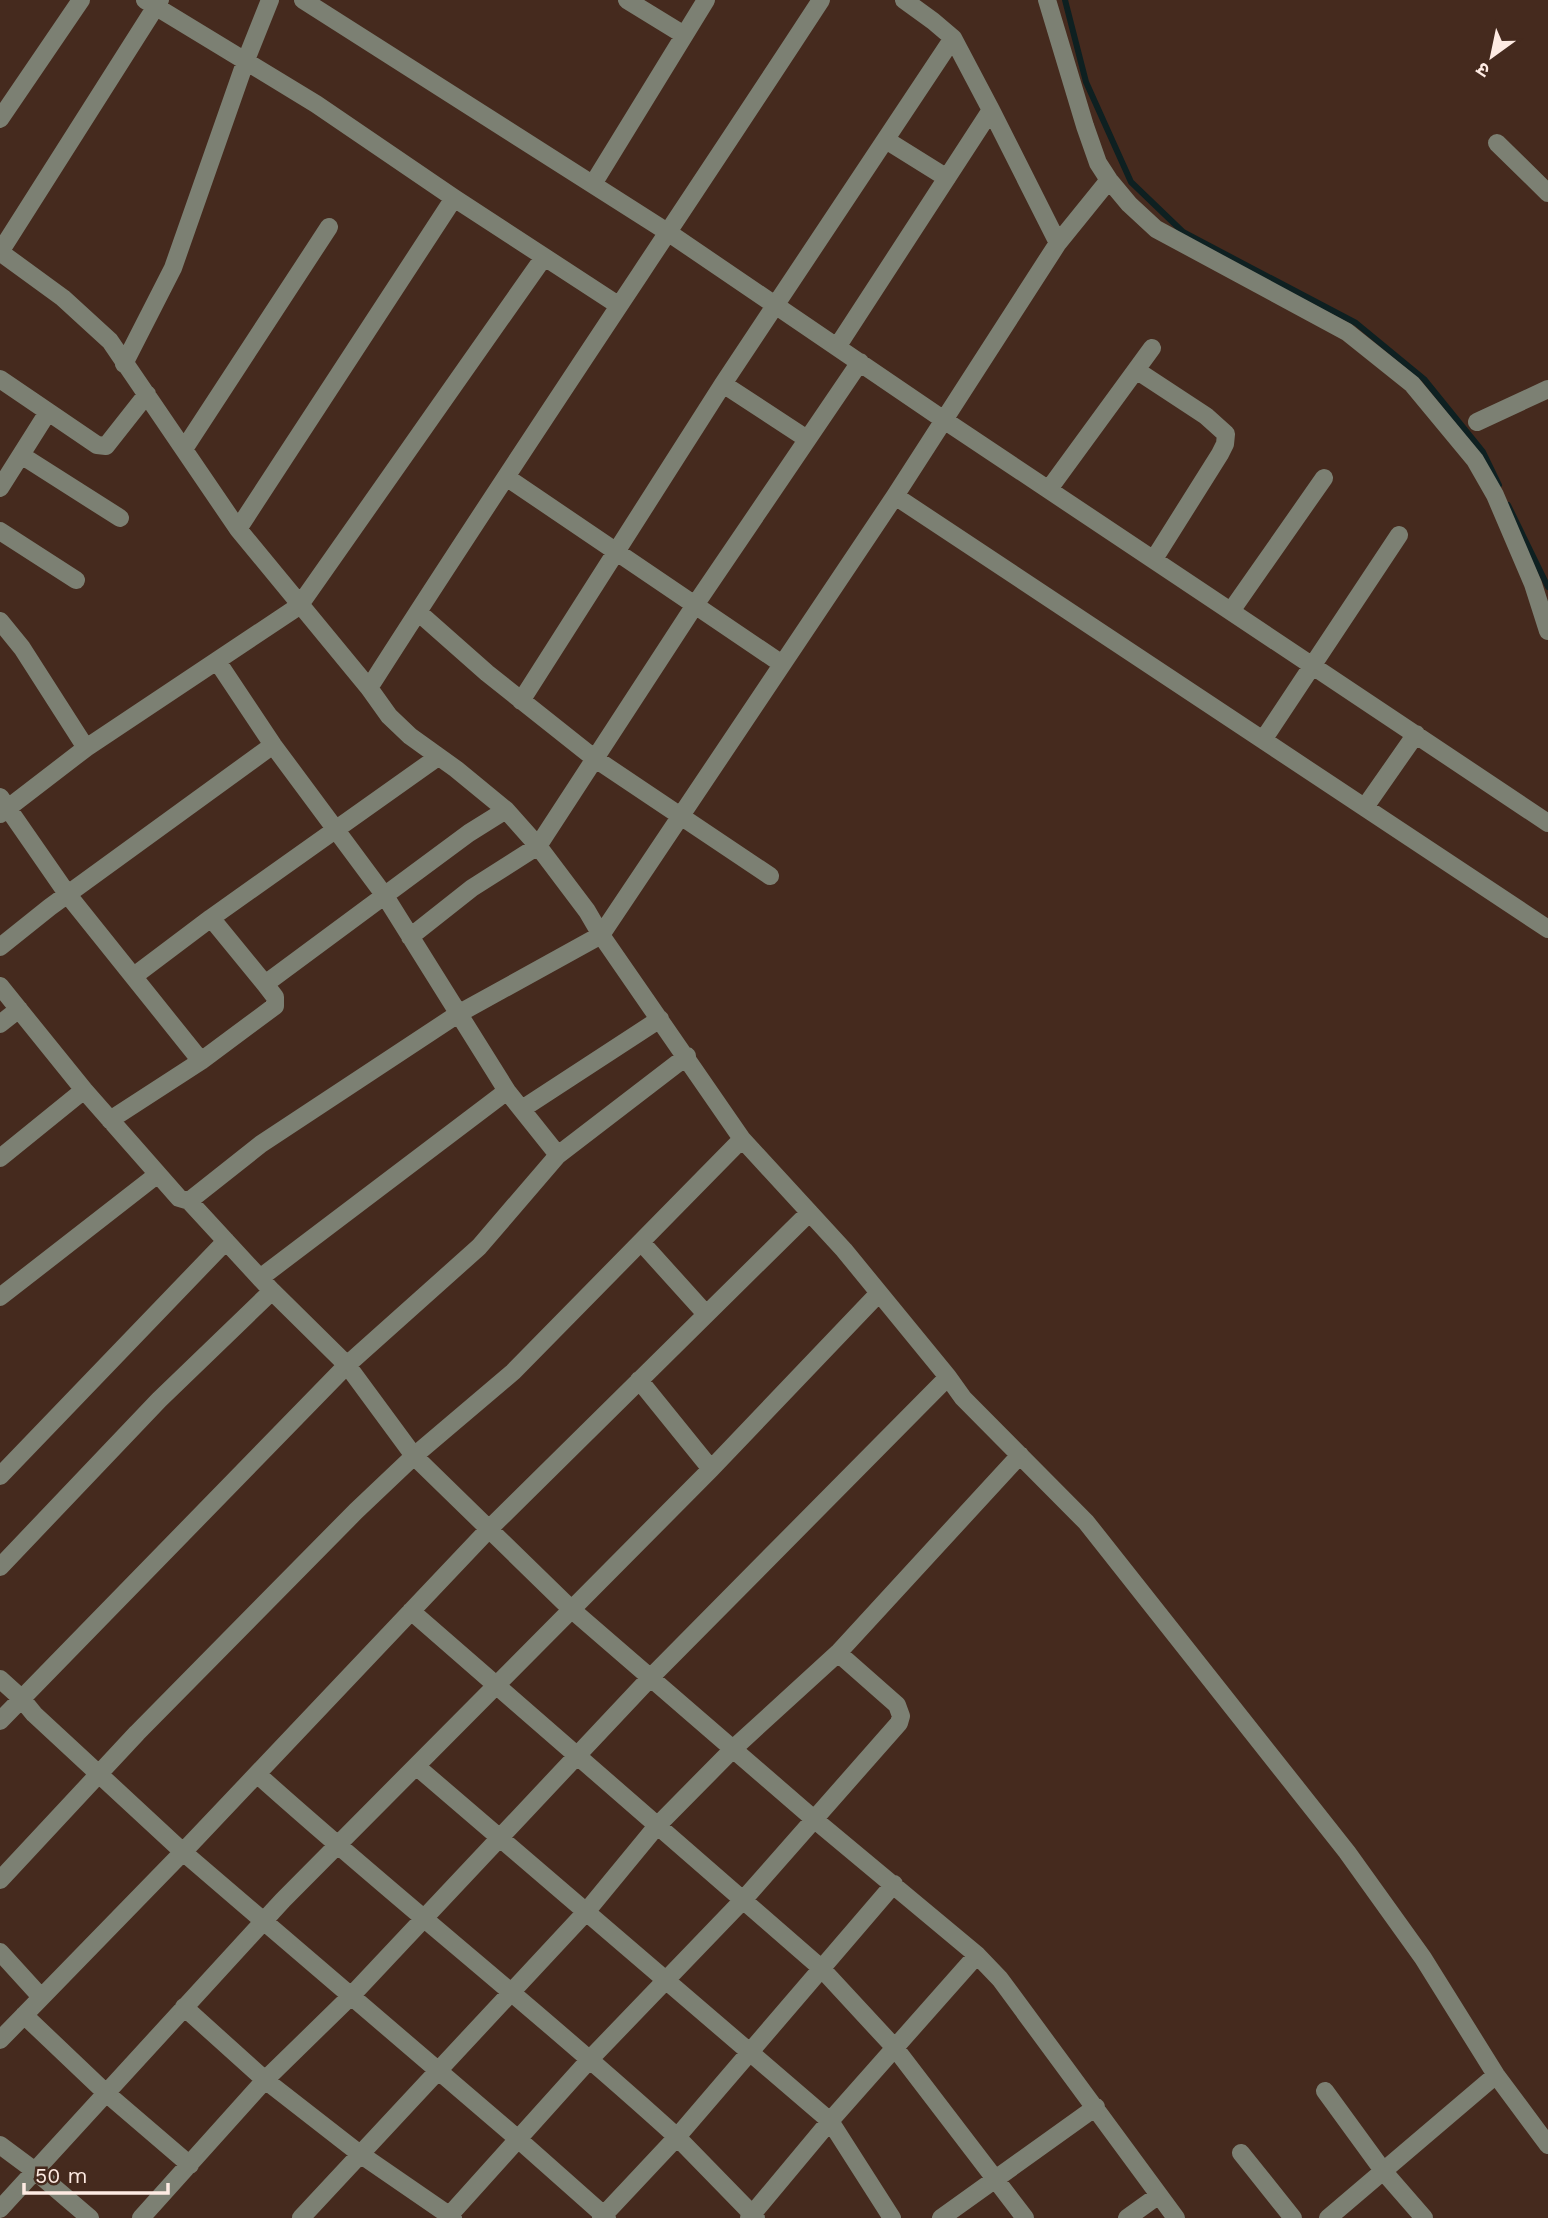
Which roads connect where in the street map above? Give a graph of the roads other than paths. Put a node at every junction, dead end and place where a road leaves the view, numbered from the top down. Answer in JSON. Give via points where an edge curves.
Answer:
{"nodes":[{"id":1,"x":81,"y":0,"type":"edge"},
{"id":2,"x":271,"y":0,"type":"edge"},
{"id":3,"x":303,"y":0,"type":"edge"},
{"id":4,"x":627,"y":0,"type":"edge"},
{"id":5,"x":706,"y":0,"type":"edge"},
{"id":6,"x":821,"y":0,"type":"edge"},
{"id":7,"x":904,"y":0,"type":"edge"},
{"id":8,"x":1047,"y":0,"type":"edge"},
{"id":9,"x":154,"y":2,"type":"edge"},
{"id":10,"x":684,"y":35,"type":"junction"},
{"id":11,"x":953,"y":38,"type":"junction"},
{"id":12,"x":246,"y":60,"type":"junction"},
{"id":13,"x":991,"y":110,"type":"junction"},
{"id":14,"x":0,"y":119,"type":"edge"},
{"id":15,"x":886,"y":140,"type":"junction"},
{"id":16,"x":1497,"y":143,"type":"dead end"},
{"id":17,"x":947,"y":178,"type":"junction"},
{"id":18,"x":1109,"y":180,"type":"junction"},
{"id":19,"x":593,"y":184,"type":"junction"},
{"id":20,"x":1548,"y":193,"type":"edge"},
{"id":21,"x":454,"y":198,"type":"junction"},
{"id":22,"x":329,"y":227,"type":"dead end"},
{"id":23,"x":669,"y":233,"type":"junction"},
{"id":24,"x":1058,"y":243,"type":"junction"},
{"id":25,"x":0,"y":252,"type":"edge"},
{"id":26,"x":544,"y":257,"type":"junction"},
{"id":27,"x":618,"y":305,"type":"junction"},
{"id":28,"x":776,"y":306,"type":"junction"},
{"id":29,"x":837,"y":347,"type":"junction"},
{"id":30,"x":1152,"y":348,"type":"dead end"},
{"id":31,"x":860,"y":362,"type":"junction"},
{"id":32,"x":124,"y":364,"type":"junction"},
{"id":33,"x":1136,"y":370,"type":"junction"},
{"id":34,"x":0,"y":379,"type":"edge"},
{"id":35,"x":723,"y":384,"type":"junction"},
{"id":36,"x":1548,"y":389,"type":"edge"},
{"id":37,"x":147,"y":394,"type":"junction"},
{"id":38,"x":48,"y":412,"type":"junction"},
{"id":39,"x":944,"y":420,"type":"junction"},
{"id":40,"x":1477,"y":422,"type":"dead end"},
{"id":41,"x":807,"y":439,"type":"junction"},
{"id":42,"x":184,"y":449,"type":"junction"},
{"id":43,"x":21,"y":455,"type":"junction"},
{"id":44,"x":506,"y":477,"type":"junction"},
{"id":45,"x":1324,"y":478,"type":"dead end"},
{"id":46,"x":0,"y":488,"type":"edge"},
{"id":47,"x":1049,"y":489,"type":"junction"},
{"id":48,"x":895,"y":496,"type":"junction"},
{"id":49,"x":120,"y":517,"type":"dead end"},
{"id":50,"x":238,"y":529,"type":"junction"},
{"id":51,"x":0,"y":531,"type":"edge"},
{"id":52,"x":1399,"y":535,"type":"dead end"},
{"id":53,"x":615,"y":551,"type":"junction"},
{"id":54,"x":1154,"y":559,"type":"junction"},
{"id":55,"x":76,"y":580,"type":"dead end"},
{"id":56,"x":695,"y":605,"type":"junction"},
{"id":57,"x":299,"y":606,"type":"junction"},
{"id":58,"x":1231,"y":611,"type":"junction"},
{"id":59,"x":418,"y":612,"type":"junction"},
{"id":60,"x":0,"y":621,"type":"edge"},
{"id":61,"x":1548,"y":631,"type":"edge"},
{"id":62,"x":217,"y":661,"type":"junction"},
{"id":63,"x":782,"y":664,"type":"junction"},
{"id":64,"x":1313,"y":666,"type":"junction"},
{"id":65,"x":369,"y":688,"type":"junction"},
{"id":66,"x":521,"y":701,"type":"junction"},
{"id":67,"x":1416,"y":734,"type":"junction"},
{"id":68,"x":1263,"y":740,"type":"junction"},
{"id":69,"x":273,"y":745,"type":"junction"},
{"id":70,"x":86,"y":748,"type":"junction"},
{"id":71,"x":438,"y":757,"type":"junction"},
{"id":72,"x":594,"y":758,"type":"junction"},
{"id":73,"x":3,"y":807,"type":"edge"},
{"id":74,"x":1365,"y":807,"type":"junction"},
{"id":75,"x":506,"y":810,"type":"junction"},
{"id":76,"x":681,"y":816,"type":"junction"},
{"id":77,"x":1548,"y":823,"type":"edge"},
{"id":78,"x":336,"y":829,"type":"junction"},
{"id":79,"x":538,"y":846,"type":"junction"},
{"id":80,"x":771,"y":876,"type":"dead end"},
{"id":81,"x":68,"y":895,"type":"junction"},
{"id":82,"x":384,"y":896,"type":"junction"},
{"id":83,"x":211,"y":918,"type":"junction"},
{"id":84,"x":1548,"y":929,"type":"edge"},
{"id":85,"x":601,"y":935,"type":"junction"},
{"id":86,"x":410,"y":937,"type":"junction"},
{"id":87,"x":0,"y":947,"type":"edge"},
{"id":88,"x":134,"y":976,"type":"junction"},
{"id":89,"x":265,"y":984,"type":"junction"},
{"id":90,"x":0,"y":986,"type":"edge"},
{"id":91,"x":19,"y":1009,"type":"junction"},
{"id":92,"x":458,"y":1014,"type":"junction"},
{"id":93,"x":660,"y":1019,"type":"junction"},
{"id":94,"x":0,"y":1024,"type":"edge"},
{"id":95,"x":687,"y":1056,"type":"junction"},
{"id":96,"x":201,"y":1060,"type":"junction"},
{"id":97,"x":84,"y":1090,"type":"junction"},
{"id":98,"x":508,"y":1091,"type":"junction"},
{"id":99,"x":522,"y":1109,"type":"junction"},
{"id":100,"x":110,"y":1119,"type":"junction"},
{"id":101,"x":742,"y":1139,"type":"junction"},
{"id":102,"x":558,"y":1156,"type":"junction"},
{"id":103,"x":0,"y":1158,"type":"edge"},
{"id":104,"x":158,"y":1174,"type":"junction"},
{"id":105,"x":189,"y":1201,"type":"junction"},
{"id":106,"x":809,"y":1213,"type":"junction"},
{"id":107,"x":226,"y":1241,"type":"junction"},
{"id":108,"x":641,"y":1242,"type":"junction"},
{"id":109,"x":266,"y":1285,"type":"junction"},
{"id":110,"x":879,"y":1293,"type":"junction"},
{"id":111,"x":0,"y":1297,"type":"edge"},
{"id":112,"x":706,"y":1314,"type":"junction"},
{"id":113,"x":347,"y":1365,"type":"junction"},
{"id":114,"x":948,"y":1377,"type":"junction"},
{"id":115,"x":639,"y":1380,"type":"junction"},
{"id":116,"x":1020,"y":1455,"type":"junction"},
{"id":117,"x":414,"y":1456,"type":"junction"},
{"id":118,"x":711,"y":1469,"type":"junction"},
{"id":119,"x":0,"y":1476,"type":"edge"},
{"id":120,"x":489,"y":1529,"type":"junction"},
{"id":121,"x":0,"y":1567,"type":"edge"},
{"id":122,"x":571,"y":1609,"type":"junction"},
{"id":123,"x":411,"y":1611,"type":"junction"},
{"id":124,"x":838,"y":1653,"type":"junction"},
{"id":125,"x":651,"y":1677,"type":"junction"},
{"id":126,"x":0,"y":1679,"type":"edge"},
{"id":127,"x":496,"y":1685,"type":"junction"},
{"id":128,"x":21,"y":1699,"type":"junction"},
{"id":129,"x":0,"y":1721,"type":"edge"},
{"id":130,"x":734,"y":1748,"type":"junction"},
{"id":131,"x":577,"y":1756,"type":"junction"},
{"id":132,"x":416,"y":1766,"type":"junction"},
{"id":133,"x":99,"y":1774,"type":"junction"},
{"id":134,"x":257,"y":1774,"type":"junction"},
{"id":135,"x":815,"y":1820,"type":"junction"},
{"id":136,"x":656,"y":1827,"type":"junction"},
{"id":137,"x":499,"y":1838,"type":"junction"},
{"id":138,"x":337,"y":1846,"type":"junction"},
{"id":139,"x":183,"y":1852,"type":"junction"},
{"id":140,"x":0,"y":1880,"type":"edge"},
{"id":141,"x":894,"y":1885,"type":"junction"},
{"id":142,"x":744,"y":1899,"type":"junction"},
{"id":143,"x":586,"y":1912,"type":"junction"},
{"id":144,"x":424,"y":1919,"type":"junction"},
{"id":145,"x":264,"y":1921,"type":"junction"},
{"id":146,"x":0,"y":1952,"type":"edge"},
{"id":147,"x":977,"y":1955,"type":"junction"},
{"id":148,"x":821,"y":1968,"type":"junction"},
{"id":149,"x":666,"y":1979,"type":"junction"},
{"id":150,"x":512,"y":1992,"type":"junction"},
{"id":151,"x":351,"y":1996,"type":"junction"},
{"id":152,"x":41,"y":1997,"type":"junction"},
{"id":153,"x":184,"y":2007,"type":"junction"},
{"id":154,"x":24,"y":2014,"type":"junction"},
{"id":155,"x":0,"y":2040,"type":"edge"},
{"id":156,"x":895,"y":2048,"type":"junction"},
{"id":157,"x":749,"y":2052,"type":"junction"},
{"id":158,"x":590,"y":2058,"type":"junction"},
{"id":159,"x":439,"y":2071,"type":"junction"},
{"id":160,"x":1496,"y":2075,"type":"junction"},
{"id":161,"x":265,"y":2080,"type":"junction"},
{"id":162,"x":1325,"y":2091,"type":"dead end"},
{"id":163,"x":106,"y":2093,"type":"junction"},
{"id":164,"x":1096,"y":2107,"type":"junction"},
{"id":165,"x":830,"y":2121,"type":"junction"},
{"id":166,"x":677,"y":2137,"type":"junction"},
{"id":167,"x":518,"y":2139,"type":"junction"},
{"id":168,"x":0,"y":2145,"type":"edge"},
{"id":169,"x":1548,"y":2145,"type":"edge"},
{"id":170,"x":1241,"y":2153,"type":"dead end"},
{"id":171,"x":360,"y":2154,"type":"junction"},
{"id":172,"x":190,"y":2165,"type":"junction"},
{"id":173,"x":35,"y":2171,"type":"junction"},
{"id":174,"x":1384,"y":2172,"type":"junction"},
{"id":175,"x":996,"y":2179,"type":"junction"},
{"id":176,"x":1159,"y":2195,"type":"junction"},
{"id":177,"x":0,"y":2209,"type":"edge"},
{"id":178,"x":450,"y":2217,"type":"edge"},
{"id":179,"x":604,"y":2217,"type":"edge"},
{"id":180,"x":753,"y":2217,"type":"edge"},
{"id":181,"x":90,"y":2218,"type":"edge"},
{"id":182,"x":141,"y":2218,"type":"edge"},
{"id":183,"x":301,"y":2218,"type":"edge"},
{"id":184,"x":892,"y":2218,"type":"edge"},
{"id":185,"x":941,"y":2218,"type":"edge"},
{"id":186,"x":1025,"y":2218,"type":"edge"},
{"id":187,"x":1127,"y":2218,"type":"edge"},
{"id":188,"x":1176,"y":2218,"type":"edge"},
{"id":189,"x":1293,"y":2218,"type":"edge"},
{"id":190,"x":1328,"y":2218,"type":"edge"},
{"id":191,"x":1424,"y":2218,"type":"edge"}],
"edges":[{"from":1,"to":14,"type":"street"},
{"from":2,"to":12,"type":"street"},
{"from":3,"to":19,"type":"street"},
{"from":4,"to":10,"type":"street"},
{"from":5,"to":10,"type":"street"},
{"from":6,"to":23,"type":"street"},
{"from":7,"to":11,"type":"street"},
{"from":8,"to":18,"type":"street","via":[[1085,126]]},
{"from":9,"to":12,"type":"street"},
{"from":9,"to":25,"type":"street"},
{"from":10,"to":19,"type":"street"},
{"from":11,"to":13,"type":"street"},
{"from":11,"to":15,"type":"street"},
{"from":12,"to":21,"type":"street"},
{"from":12,"to":32,"type":"street","via":[[173,268]]},
{"from":13,"to":17,"type":"street"},
{"from":13,"to":24,"type":"street"},
{"from":15,"to":17,"type":"street"},
{"from":15,"to":28,"type":"street"},
{"from":16,"to":20,"type":"street"},
{"from":17,"to":29,"type":"street"},
{"from":18,"to":24,"type":"street"},
{"from":18,"to":61,"type":"street","via":[[1156,229],[1348,332],[1412,384],[1475,460],[1495,495]]},
{"from":19,"to":23,"type":"street"},
{"from":21,"to":26,"type":"street"},
{"from":21,"to":50,"type":"street"},
{"from":22,"to":42,"type":"street"},
{"from":23,"to":27,"type":"street"},
{"from":23,"to":28,"type":"street"},
{"from":24,"to":39,"type":"street"},
{"from":25,"to":32,"type":"street","via":[[90,321]]},
{"from":26,"to":27,"type":"street"},
{"from":26,"to":57,"type":"street"},
{"from":27,"to":44,"type":"street"},
{"from":28,"to":29,"type":"street"},
{"from":28,"to":35,"type":"street"},
{"from":29,"to":31,"type":"street"},
{"from":30,"to":33,"type":"street"},
{"from":31,"to":39,"type":"street"},
{"from":31,"to":41,"type":"street"},
{"from":32,"to":37,"type":"street"},
{"from":33,"to":47,"type":"street"},
{"from":33,"to":54,"type":"street","via":[[1226,434],[1220,454]]},
{"from":34,"to":38,"type":"street"},
{"from":35,"to":41,"type":"street"},
{"from":35,"to":53,"type":"street"},
{"from":36,"to":40,"type":"street"},
{"from":37,"to":38,"type":"street","via":[[106,446],[97,445]]},
{"from":37,"to":42,"type":"street"},
{"from":38,"to":43,"type":"street"},
{"from":39,"to":47,"type":"street"},
{"from":39,"to":48,"type":"street"},
{"from":41,"to":56,"type":"street"},
{"from":42,"to":50,"type":"street"},
{"from":43,"to":46,"type":"street"},
{"from":43,"to":49,"type":"street"},
{"from":44,"to":53,"type":"street"},
{"from":44,"to":59,"type":"street"},
{"from":45,"to":58,"type":"street"},
{"from":47,"to":54,"type":"street"},
{"from":48,"to":63,"type":"street"},
{"from":48,"to":68,"type":"street"},
{"from":50,"to":57,"type":"street"},
{"from":51,"to":55,"type":"street"},
{"from":52,"to":64,"type":"street"},
{"from":53,"to":56,"type":"street"},
{"from":53,"to":66,"type":"street"},
{"from":54,"to":58,"type":"street"},
{"from":56,"to":63,"type":"street"},
{"from":56,"to":72,"type":"street"},
{"from":57,"to":62,"type":"street"},
{"from":57,"to":65,"type":"street"},
{"from":58,"to":64,"type":"street"},
{"from":59,"to":65,"type":"street"},
{"from":59,"to":66,"type":"street"},
{"from":60,"to":70,"type":"street"},
{"from":62,"to":69,"type":"street"},
{"from":62,"to":70,"type":"street"},
{"from":63,"to":76,"type":"street"},
{"from":64,"to":67,"type":"street"},
{"from":64,"to":68,"type":"street"},
{"from":65,"to":71,"type":"street","via":[[389,716]]},
{"from":66,"to":72,"type":"street"},
{"from":67,"to":74,"type":"street"},
{"from":67,"to":77,"type":"street"},
{"from":68,"to":74,"type":"street"},
{"from":69,"to":78,"type":"street"},
{"from":69,"to":81,"type":"street"},
{"from":70,"to":73,"type":"street"},
{"from":71,"to":75,"type":"street"},
{"from":71,"to":78,"type":"street"},
{"from":72,"to":76,"type":"street"},
{"from":72,"to":79,"type":"street"},
{"from":73,"to":81,"type":"street"},
{"from":74,"to":84,"type":"street"},
{"from":75,"to":79,"type":"street"},
{"from":75,"to":82,"type":"street"},
{"from":76,"to":80,"type":"street"},
{"from":76,"to":85,"type":"street"},
{"from":78,"to":82,"type":"street"},
{"from":78,"to":83,"type":"street"},
{"from":79,"to":85,"type":"street"},
{"from":79,"to":86,"type":"street","via":[[472,888]]},
{"from":81,"to":87,"type":"street"},
{"from":81,"to":88,"type":"street"},
{"from":82,"to":86,"type":"street"},
{"from":82,"to":89,"type":"street"},
{"from":83,"to":88,"type":"street"},
{"from":83,"to":89,"type":"street"},
{"from":85,"to":92,"type":"street"},
{"from":85,"to":93,"type":"street"},
{"from":86,"to":92,"type":"street"},
{"from":88,"to":96,"type":"street"},
{"from":89,"to":96,"type":"street","via":[[275,997],[275,1006]]},
{"from":90,"to":91,"type":"street"},
{"from":91,"to":94,"type":"street"},
{"from":91,"to":97,"type":"street"},
{"from":92,"to":98,"type":"street"},
{"from":92,"to":105,"type":"street","via":[[261,1143]]},
{"from":93,"to":95,"type":"street"},
{"from":93,"to":99,"type":"street"},
{"from":95,"to":101,"type":"street"},
{"from":95,"to":102,"type":"street"},
{"from":96,"to":100,"type":"street"},
{"from":97,"to":100,"type":"street"},
{"from":97,"to":103,"type":"street"},
{"from":98,"to":99,"type":"street"},
{"from":98,"to":109,"type":"street"},
{"from":99,"to":102,"type":"street"},
{"from":100,"to":104,"type":"street"},
{"from":101,"to":106,"type":"street"},
{"from":101,"to":108,"type":"street"},
{"from":102,"to":113,"type":"street","via":[[479,1247]]},
{"from":104,"to":105,"type":"street","via":[[179,1198]]},
{"from":104,"to":111,"type":"street"},
{"from":105,"to":107,"type":"street"},
{"from":106,"to":110,"type":"street"},
{"from":106,"to":112,"type":"street"},
{"from":107,"to":109,"type":"street"},
{"from":107,"to":119,"type":"street"},
{"from":108,"to":112,"type":"street"},
{"from":108,"to":117,"type":"street","via":[[513,1372]]},
{"from":109,"to":113,"type":"street"},
{"from":109,"to":121,"type":"street"},
{"from":110,"to":114,"type":"street"},
{"from":110,"to":118,"type":"street"},
{"from":112,"to":115,"type":"street"},
{"from":113,"to":117,"type":"street"},
{"from":113,"to":128,"type":"street"},
{"from":114,"to":116,"type":"street"},
{"from":114,"to":125,"type":"street"},
{"from":115,"to":118,"type":"street"},
{"from":115,"to":120,"type":"street"},
{"from":116,"to":124,"type":"street"},
{"from":116,"to":160,"type":"street","via":[[1086,1522],[1347,1852],[1423,1958]]},
{"from":117,"to":120,"type":"street"},
{"from":117,"to":133,"type":"street"},
{"from":118,"to":122,"type":"street"},
{"from":120,"to":122,"type":"street"},
{"from":120,"to":123,"type":"street"},
{"from":122,"to":125,"type":"street"},
{"from":122,"to":127,"type":"street"},
{"from":123,"to":127,"type":"street"},
{"from":123,"to":134,"type":"street"},
{"from":124,"to":130,"type":"street"},
{"from":124,"to":135,"type":"street","via":[[897,1705],[901,1716]]},
{"from":125,"to":130,"type":"street"},
{"from":125,"to":131,"type":"street"},
{"from":126,"to":128,"type":"street"},
{"from":127,"to":131,"type":"street"},
{"from":127,"to":132,"type":"street"},
{"from":128,"to":129,"type":"street"},
{"from":128,"to":133,"type":"street"},
{"from":130,"to":135,"type":"street"},
{"from":130,"to":136,"type":"street"},
{"from":131,"to":136,"type":"street"},
{"from":131,"to":137,"type":"street"},
{"from":132,"to":137,"type":"street"},
{"from":132,"to":138,"type":"street"},
{"from":133,"to":139,"type":"street"},
{"from":133,"to":140,"type":"street"},
{"from":134,"to":138,"type":"street"},
{"from":134,"to":139,"type":"street"},
{"from":135,"to":141,"type":"street"},
{"from":135,"to":142,"type":"street"},
{"from":136,"to":142,"type":"street"},
{"from":136,"to":143,"type":"street"},
{"from":137,"to":143,"type":"street"},
{"from":137,"to":144,"type":"street"},
{"from":138,"to":144,"type":"street"},
{"from":138,"to":145,"type":"street"},
{"from":139,"to":145,"type":"street"},
{"from":139,"to":152,"type":"street"},
{"from":141,"to":147,"type":"street"},
{"from":141,"to":148,"type":"street"},
{"from":142,"to":148,"type":"street"},
{"from":142,"to":149,"type":"street"},
{"from":143,"to":149,"type":"street"},
{"from":143,"to":150,"type":"street"},
{"from":144,"to":150,"type":"street"},
{"from":144,"to":151,"type":"street"},
{"from":145,"to":151,"type":"street"},
{"from":145,"to":153,"type":"street"},
{"from":146,"to":152,"type":"street"},
{"from":147,"to":156,"type":"street"},
{"from":147,"to":164,"type":"street"},
{"from":148,"to":156,"type":"street"},
{"from":148,"to":157,"type":"street"},
{"from":149,"to":157,"type":"street"},
{"from":149,"to":158,"type":"street"},
{"from":150,"to":158,"type":"street"},
{"from":150,"to":159,"type":"street"},
{"from":151,"to":159,"type":"street"},
{"from":151,"to":161,"type":"street"},
{"from":152,"to":154,"type":"street"},
{"from":153,"to":161,"type":"street"},
{"from":153,"to":163,"type":"street"},
{"from":154,"to":155,"type":"street"},
{"from":154,"to":163,"type":"street"},
{"from":156,"to":165,"type":"street"},
{"from":156,"to":175,"type":"street"},
{"from":157,"to":165,"type":"street"},
{"from":157,"to":166,"type":"street"},
{"from":158,"to":166,"type":"street"},
{"from":158,"to":167,"type":"street"},
{"from":159,"to":167,"type":"street"},
{"from":159,"to":171,"type":"street"},
{"from":160,"to":169,"type":"street"},
{"from":160,"to":174,"type":"street"},
{"from":161,"to":171,"type":"street"},
{"from":161,"to":172,"type":"street"},
{"from":162,"to":174,"type":"street"},
{"from":163,"to":172,"type":"street"},
{"from":163,"to":173,"type":"street"},
{"from":164,"to":175,"type":"street"},
{"from":164,"to":176,"type":"street"},
{"from":165,"to":180,"type":"street"},
{"from":165,"to":184,"type":"street"},
{"from":166,"to":179,"type":"street"},
{"from":166,"to":180,"type":"street"},
{"from":167,"to":178,"type":"street"},
{"from":167,"to":179,"type":"street"},
{"from":168,"to":173,"type":"street"},
{"from":170,"to":189,"type":"street"},
{"from":171,"to":178,"type":"street"},
{"from":171,"to":183,"type":"street"},
{"from":172,"to":182,"type":"street"},
{"from":173,"to":177,"type":"street"},
{"from":173,"to":181,"type":"street"},
{"from":174,"to":190,"type":"street"},
{"from":174,"to":191,"type":"street"},
{"from":175,"to":185,"type":"street"},
{"from":175,"to":186,"type":"street"},
{"from":176,"to":187,"type":"street"},
{"from":176,"to":188,"type":"street"}]}
